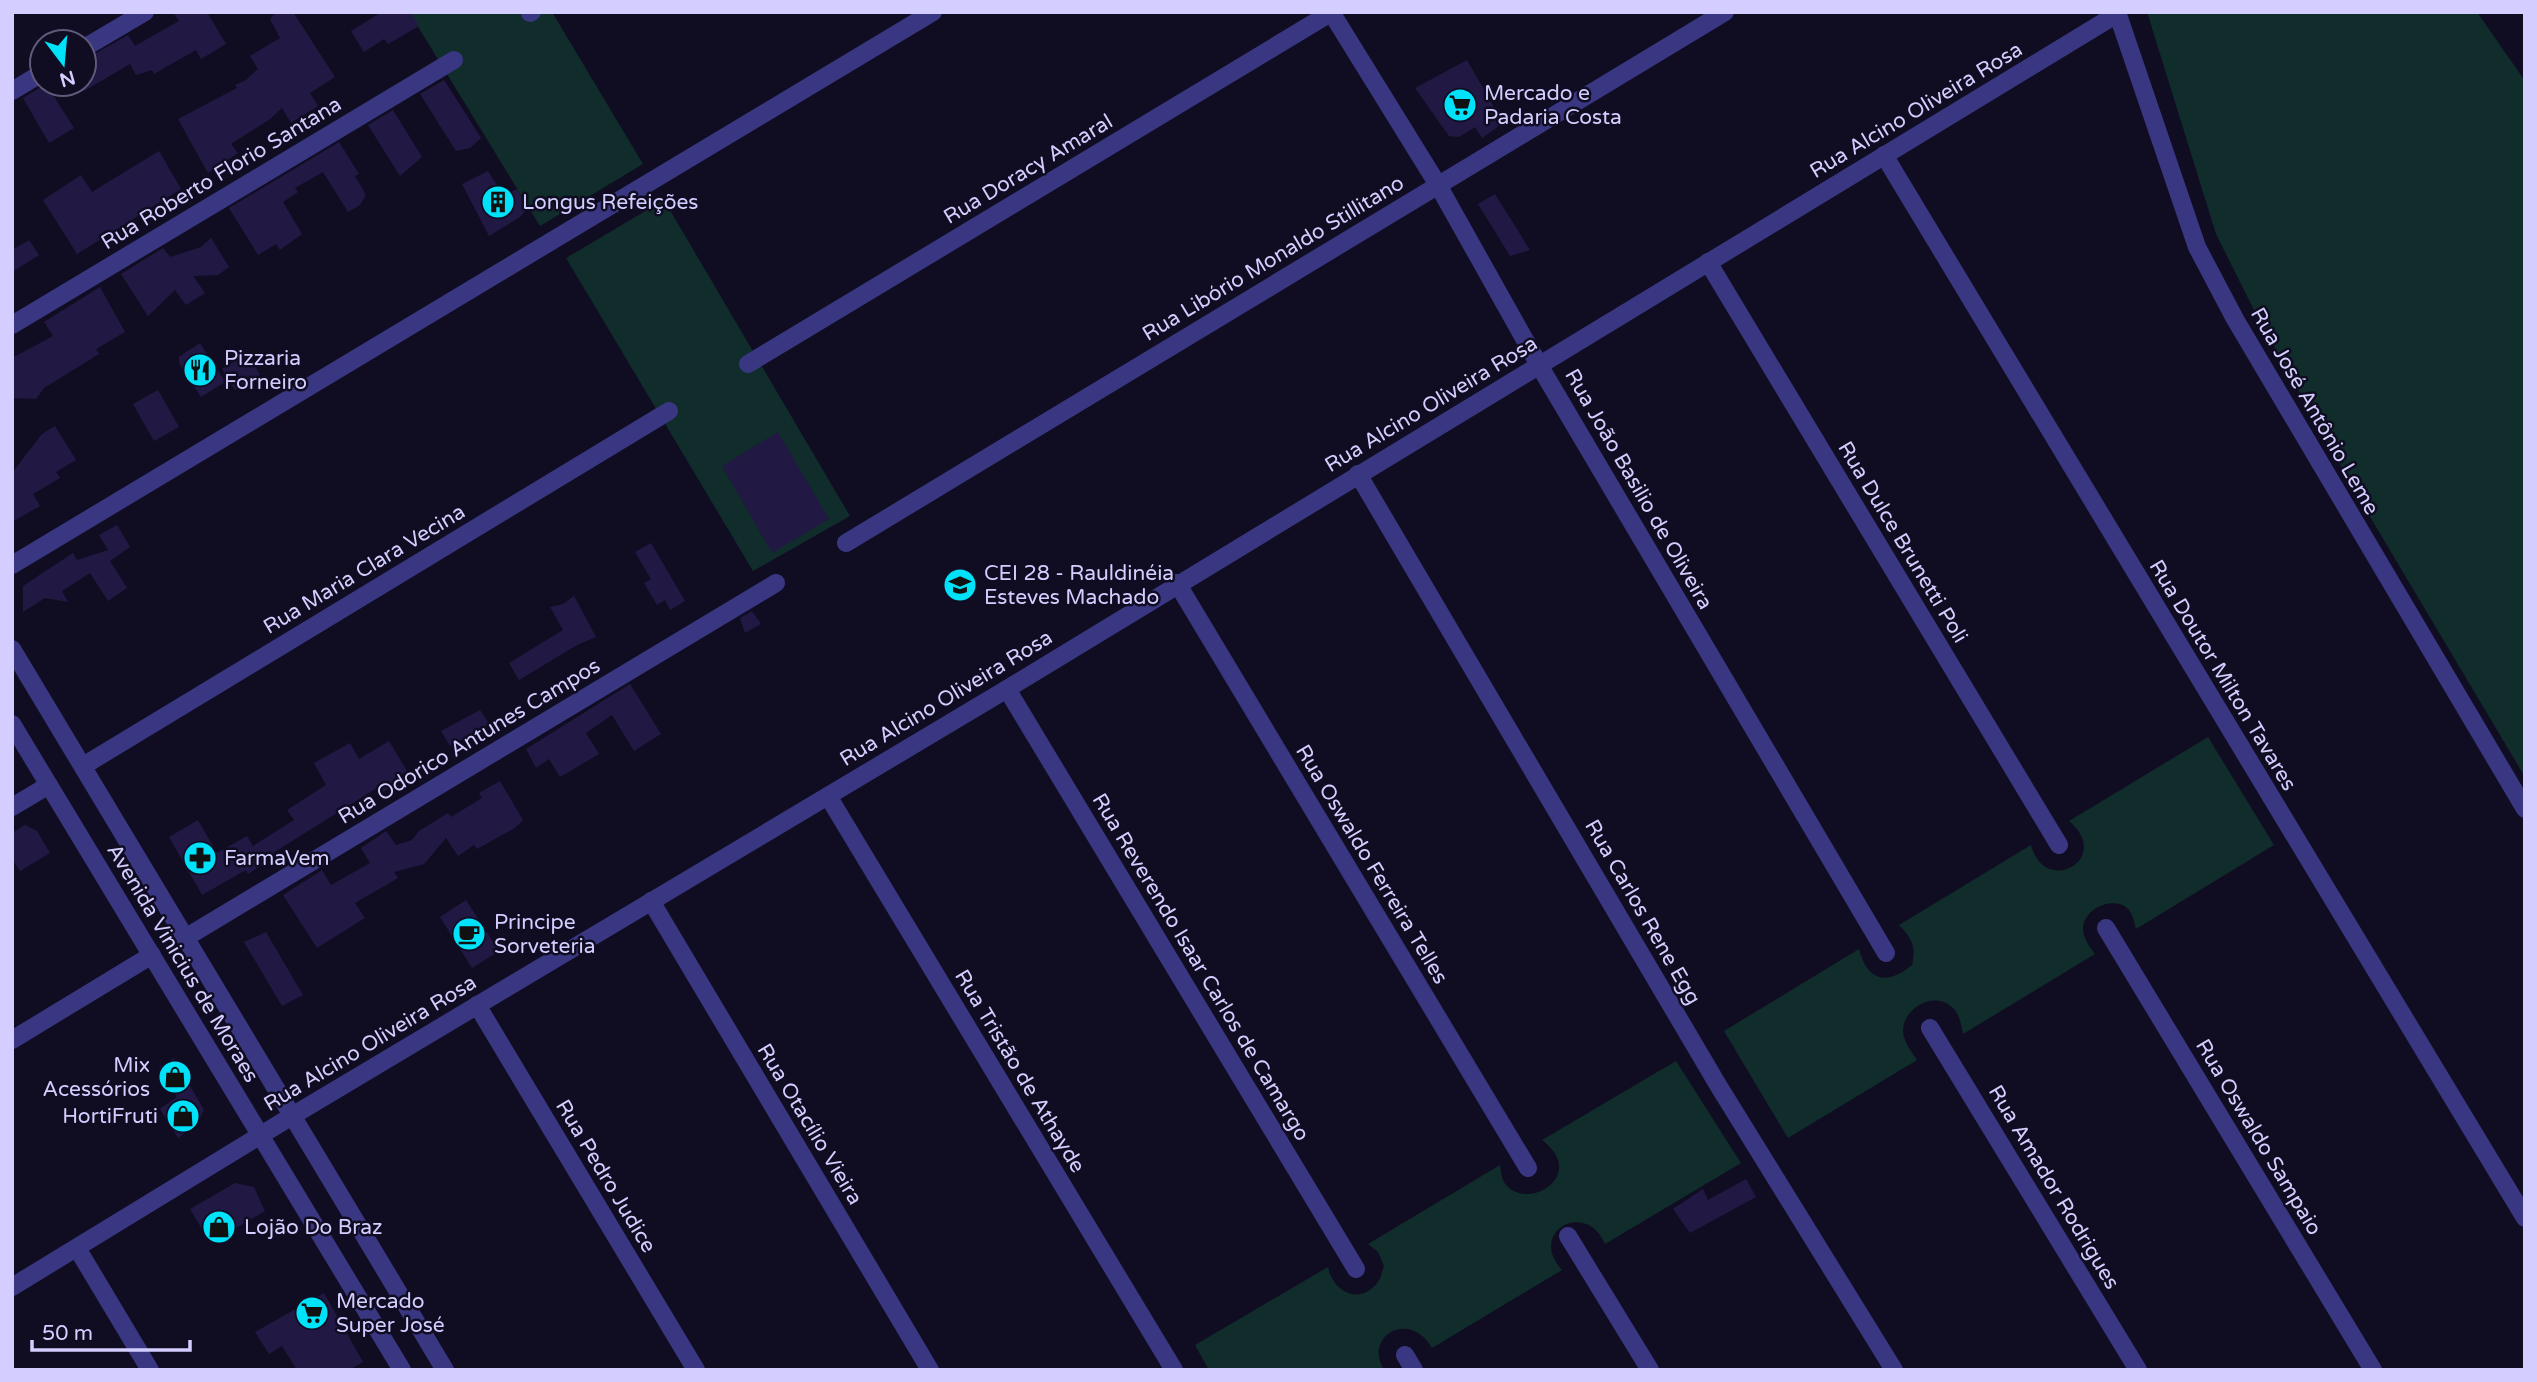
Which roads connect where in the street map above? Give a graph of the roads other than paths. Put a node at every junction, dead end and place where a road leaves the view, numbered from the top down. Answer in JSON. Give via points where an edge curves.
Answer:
{"nodes":[{"id":1,"x":145,"y":12,"type":"edge"},
{"id":2,"x":933,"y":12,"type":"edge"},
{"id":3,"x":1331,"y":12,"type":"edge"},
{"id":4,"x":1726,"y":12,"type":"edge"},
{"id":5,"x":2117,"y":13,"type":"edge"},
{"id":6,"x":98,"y":40,"type":"edge"},
{"id":7,"x":454,"y":60,"type":"dead end"},
{"id":8,"x":28,"y":81,"type":"edge"},
{"id":9,"x":12,"y":91,"type":"edge"},
{"id":10,"x":1884,"y":155,"type":"junction"},
{"id":11,"x":1438,"y":185,"type":"junction"},
{"id":12,"x":1708,"y":262,"type":"junction"},
{"id":13,"x":12,"y":325,"type":"edge"},
{"id":14,"x":748,"y":364,"type":"dead end"},
{"id":15,"x":1539,"y":365,"type":"junction"},
{"id":16,"x":669,"y":411,"type":"dead end"},
{"id":17,"x":1358,"y":474,"type":"junction"},
{"id":18,"x":846,"y":543,"type":"dead end"},
{"id":19,"x":12,"y":565,"type":"edge"},
{"id":20,"x":776,"y":583,"type":"dead end"},
{"id":21,"x":1177,"y":583,"type":"junction"},
{"id":22,"x":12,"y":649,"type":"edge"},
{"id":23,"x":1007,"y":689,"type":"junction"},
{"id":24,"x":12,"y":724,"type":"edge"},
{"id":25,"x":83,"y":766,"type":"junction"},
{"id":26,"x":49,"y":785,"type":"junction"},
{"id":27,"x":828,"y":796,"type":"junction"},
{"id":28,"x":12,"y":807,"type":"edge"},
{"id":29,"x":2525,"y":809,"type":"edge"},
{"id":30,"x":2059,"y":845,"type":"dead end"},
{"id":31,"x":651,"y":901,"type":"junction"},
{"id":32,"x":2106,"y":928,"type":"dead end"},
{"id":33,"x":185,"y":938,"type":"junction"},
{"id":34,"x":1886,"y":953,"type":"dead end"},
{"id":35,"x":152,"y":955,"type":"junction"},
{"id":36,"x":477,"y":1005,"type":"junction"},
{"id":37,"x":1930,"y":1028,"type":"dead end"},
{"id":38,"x":12,"y":1040,"type":"edge"},
{"id":39,"x":292,"y":1116,"type":"junction"},
{"id":40,"x":260,"y":1136,"type":"junction"},
{"id":41,"x":1528,"y":1168,"type":"dead end"},
{"id":42,"x":2525,"y":1218,"type":"edge"},
{"id":43,"x":1568,"y":1236,"type":"dead end"},
{"id":44,"x":77,"y":1248,"type":"junction"},
{"id":45,"x":1356,"y":1269,"type":"dead end"},
{"id":46,"x":12,"y":1287,"type":"edge"},
{"id":47,"x":150,"y":1370,"type":"edge"},
{"id":48,"x":402,"y":1370,"type":"edge"},
{"id":49,"x":445,"y":1370,"type":"edge"},
{"id":50,"x":696,"y":1370,"type":"edge"},
{"id":51,"x":930,"y":1370,"type":"edge"},
{"id":52,"x":1174,"y":1370,"type":"edge"},
{"id":53,"x":1650,"y":1370,"type":"edge"},
{"id":54,"x":1894,"y":1370,"type":"edge"},
{"id":55,"x":2138,"y":1370,"type":"edge"},
{"id":56,"x":2373,"y":1370,"type":"edge"}],
"edges":[{"from":1,"to":6,"type":"street"},
{"from":2,"to":19,"type":"street"},
{"from":3,"to":11,"type":"street","name":"Rua João Basilio de Oliveira"},
{"from":3,"to":14,"type":"street","name":"Rua Doracy Amaral"},
{"from":4,"to":11,"type":"street","name":"Rua Libório Monaldo Stillitano"},
{"from":5,"to":10,"type":"street","name":"Rua Alcino Oliveira Rosa"},
{"from":5,"to":29,"type":"street","name":"Rua José Antônio Leme","via":[[2197,247]]},
{"from":7,"to":13,"type":"street","name":"Rua Roberto Florio Santana"},
{"from":8,"to":9,"type":"street"},
{"from":10,"to":12,"type":"street","name":"Rua Alcino Oliveira Rosa"},
{"from":10,"to":42,"type":"street","name":"Rua Doutor Milton Tavares"},
{"from":11,"to":15,"type":"street","name":"Rua João Basilio de Oliveira"},
{"from":11,"to":18,"type":"street","name":"Rua Libório Monaldo Stillitano"},
{"from":12,"to":15,"type":"street","name":"Rua Alcino Oliveira Rosa"},
{"from":12,"to":30,"type":"street","name":"Rua Dulce Brunetti Poli"},
{"from":15,"to":17,"type":"street","name":"Rua Alcino Oliveira Rosa"},
{"from":15,"to":34,"type":"street","name":"Rua João Basilio de Oliveira"},
{"from":16,"to":25,"type":"street","name":"Rua Maria Clara Vecina"},
{"from":17,"to":21,"type":"street","name":"Rua Alcino Oliveira Rosa"},
{"from":17,"to":54,"type":"street","name":"Rua Carlos Rene Egg","via":[[1718,1085]]},
{"from":20,"to":33,"type":"street","name":"Rua Odorico Antunes Campos"},
{"from":21,"to":23,"type":"street","name":"Rua Alcino Oliveira Rosa"},
{"from":21,"to":41,"type":"street","name":"Rua Oswaldo Ferreira Telles"},
{"from":22,"to":25,"type":"street","name":"Avenida Vinicius de Moraes"},
{"from":23,"to":27,"type":"street","name":"Rua Alcino Oliveira Rosa"},
{"from":23,"to":45,"type":"street","name":"Rua Reverendo Isaar Carlos de Camargo"},
{"from":24,"to":26,"type":"street","name":"Avenida Vinicius de Moraes"},
{"from":25,"to":33,"type":"street","name":"Avenida Vinicius de Moraes"},
{"from":26,"to":28,"type":"street"},
{"from":26,"to":35,"type":"street","name":"Avenida Vinicius de Moraes"},
{"from":27,"to":31,"type":"street","name":"Rua Alcino Oliveira Rosa"},
{"from":27,"to":52,"type":"street","name":"Rua Tristão de Athayde"},
{"from":31,"to":36,"type":"street","name":"Rua Alcino Oliveira Rosa"},
{"from":31,"to":51,"type":"street","name":"Rua Otacílio Vieira"},
{"from":32,"to":56,"type":"street","name":"Rua Oswaldo Sampaio"},
{"from":33,"to":39,"type":"street","name":"Avenida Vinicius de Moraes"},
{"from":35,"to":38,"type":"street"},
{"from":35,"to":40,"type":"street","name":"Avenida Vinicius de Moraes"},
{"from":36,"to":39,"type":"street","name":"Rua Alcino Oliveira Rosa"},
{"from":36,"to":50,"type":"street","name":"Rua Pedro Judice"},
{"from":37,"to":55,"type":"street","name":"Rua Amador Rodrigues"},
{"from":39,"to":40,"type":"street","name":"Rua Alcino Oliveira Rosa"},
{"from":39,"to":49,"type":"street","name":"Avenida Vinicius de Moraes"},
{"from":40,"to":44,"type":"street","name":"Rua Alcino Oliveira Rosa"},
{"from":40,"to":48,"type":"street","name":"Avenida Vinicius de Moraes"},
{"from":43,"to":53,"type":"street"},
{"from":44,"to":46,"type":"street","name":"Rua Alcino Oliveira Rosa"},
{"from":44,"to":47,"type":"street"}]}
